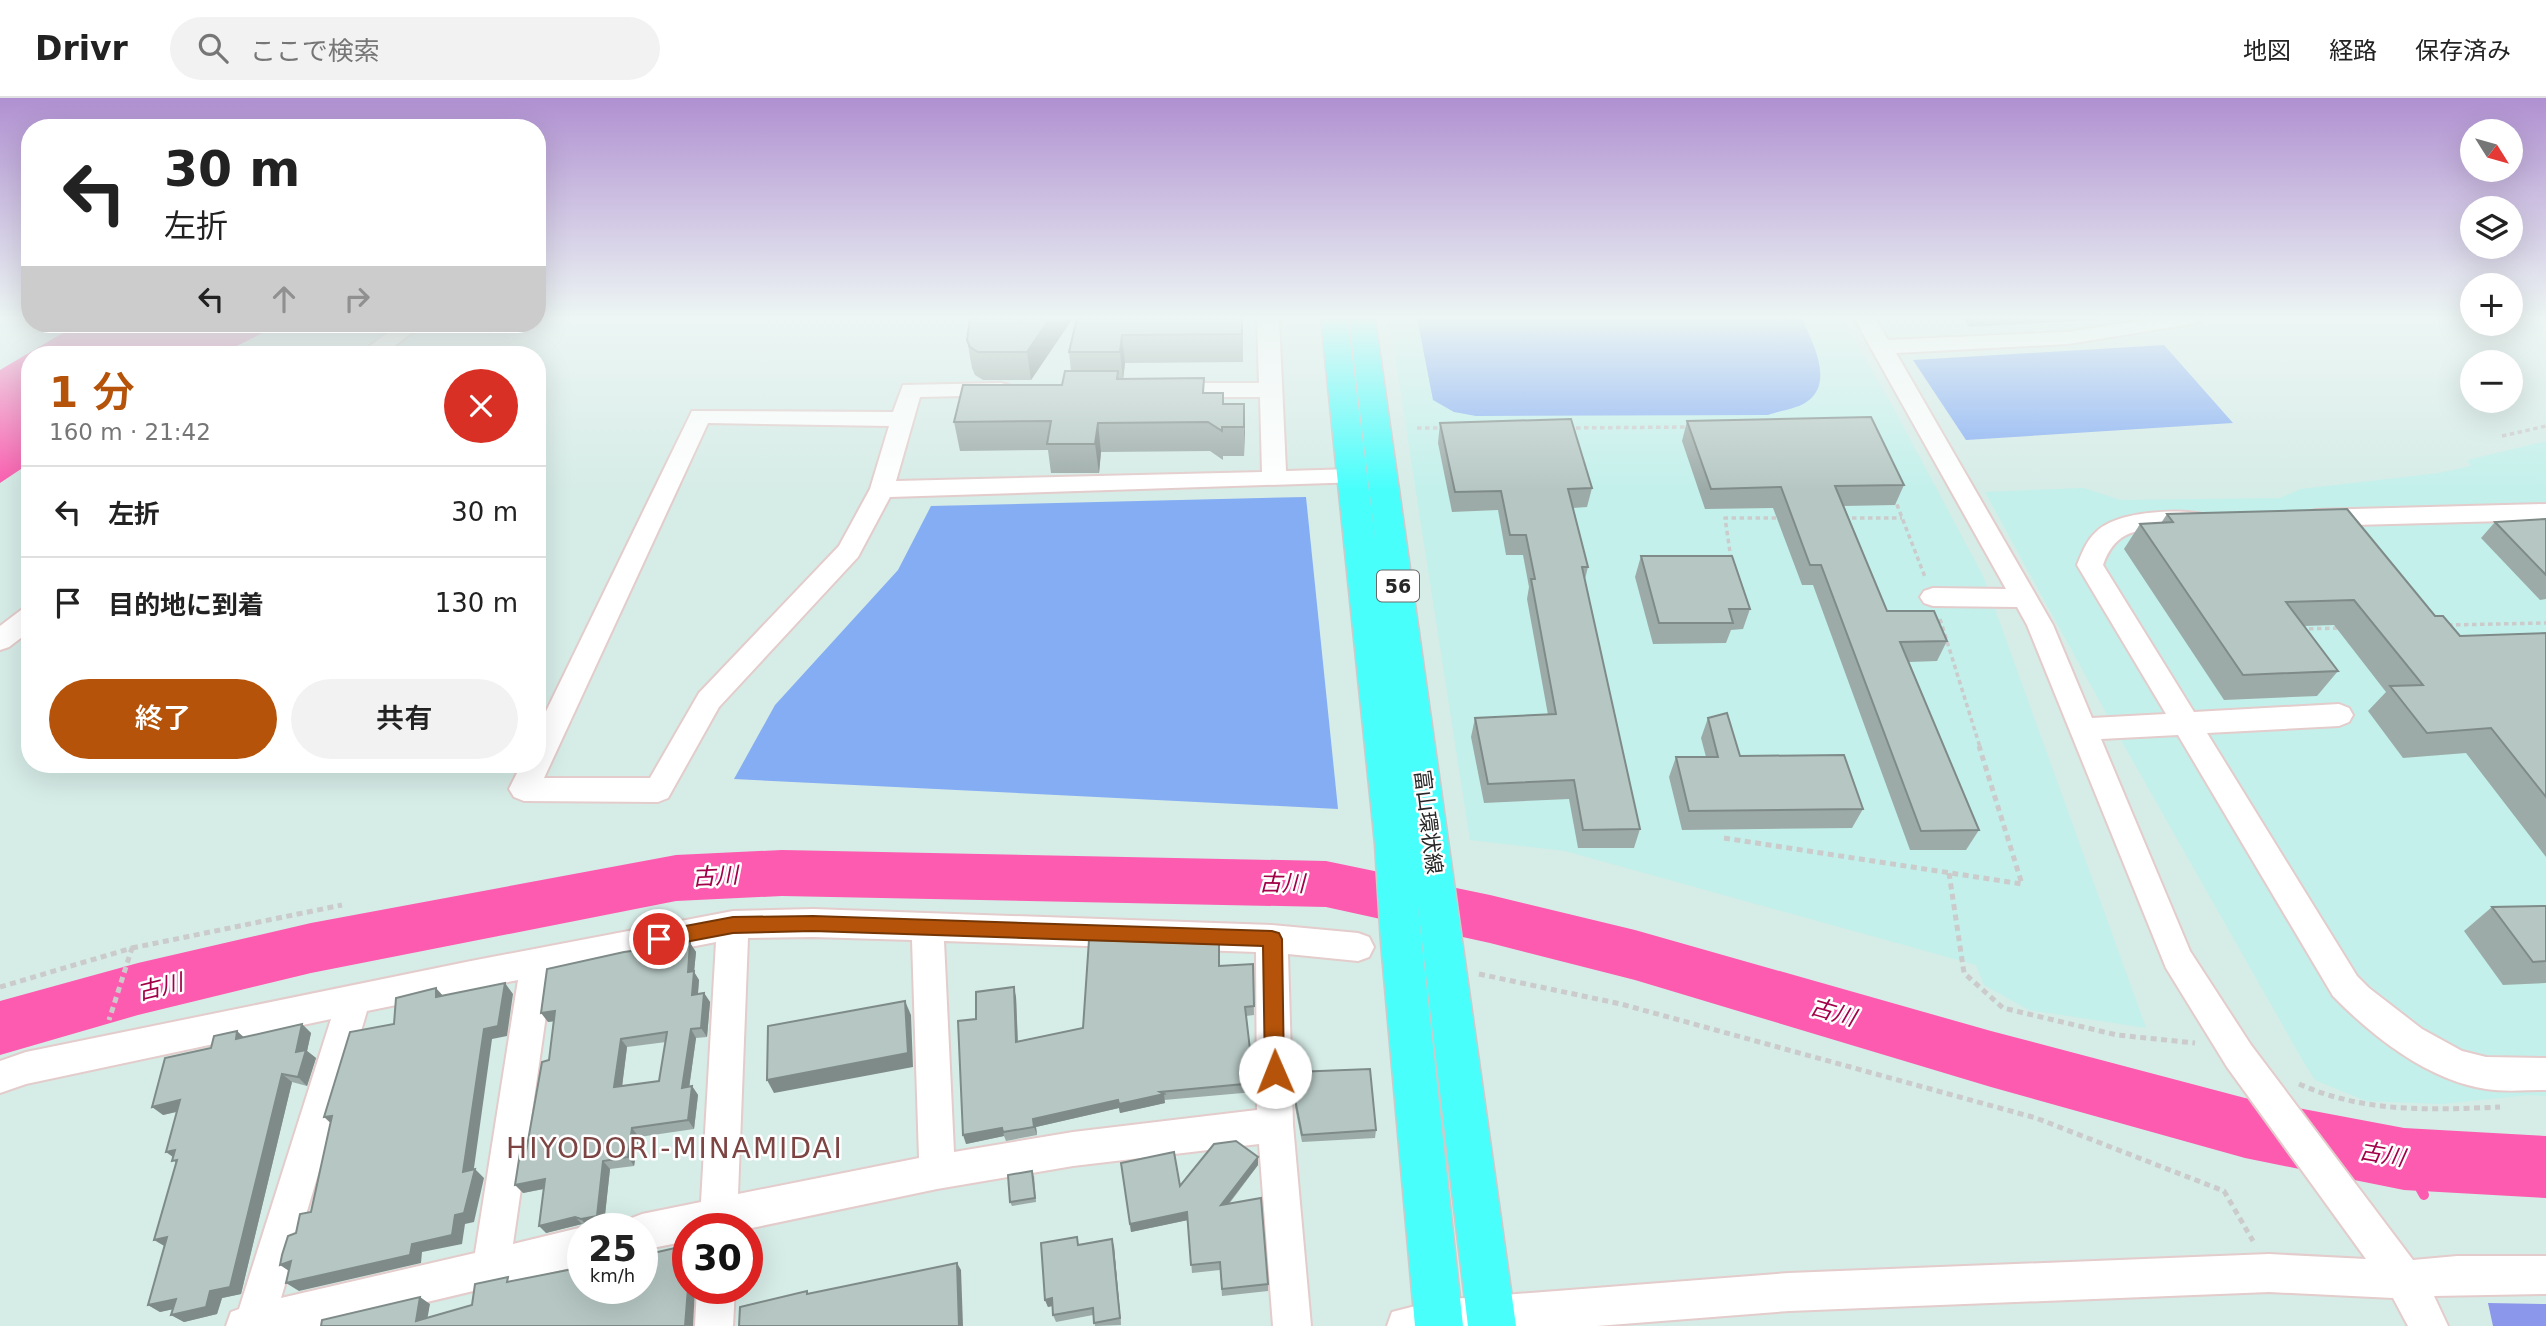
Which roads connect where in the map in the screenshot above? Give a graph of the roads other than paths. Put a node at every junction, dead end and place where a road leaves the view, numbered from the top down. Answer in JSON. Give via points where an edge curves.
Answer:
{"nodes":[{"id":1,"x":1271,"y":375,"type":"edge"},
{"id":2,"x":1341,"y":375,"type":"edge"},
{"id":3,"x":1370,"y":375,"type":"edge"},
{"id":4,"x":1899,"y":375,"type":"edge"},
{"id":5,"x":1022,"y":390,"type":"edge"},
{"id":6,"x":1147,"y":390,"type":"edge"},
{"id":7,"x":1272,"y":390,"type":"junction"},
{"id":8,"x":904,"y":419,"type":"junction"},
{"id":9,"x":1353,"y":477,"type":"junction"},
{"id":10,"x":1274,"y":479,"type":"junction"},
{"id":11,"x":882,"y":489,"type":"junction"},
{"id":12,"x":2546,"y":512,"type":"edge"},
{"id":13,"x":2284,"y":519,"type":"edge"},
{"id":14,"x":2230,"y":520,"type":"edge"},
{"id":15,"x":1933,"y":597,"type":"road end"},
{"id":16,"x":2025,"y":598,"type":"junction"},
{"id":17,"x":21,"y":624,"type":"edge"},
{"id":18,"x":0,"y":640,"type":"edge"},
{"id":19,"x":2339,"y":715,"type":"dead end"},
{"id":20,"x":2186,"y":723,"type":"junction"},
{"id":21,"x":2084,"y":729,"type":"junction"},
{"id":22,"x":546,"y":741,"type":"edge"},
{"id":23,"x":531,"y":773,"type":"edge"},
{"id":24,"x":733,"y":925,"type":"junction"},
{"id":25,"x":927,"y":927,"type":"junction"},
{"id":26,"x":1272,"y":939,"type":"junction"},
{"id":27,"x":1358,"y":947,"type":"dead end"},
{"id":28,"x":537,"y":963,"type":"junction"},
{"id":29,"x":355,"y":999,"type":"junction"},
{"id":30,"x":2546,"y":1074,"type":"edge"},
{"id":31,"x":0,"y":1077,"type":"edge"},
{"id":32,"x":1275,"y":1125,"type":"junction"},
{"id":33,"x":937,"y":1172,"type":"junction"},
{"id":34,"x":719,"y":1213,"type":"edge"},
{"id":35,"x":755,"y":1213,"type":"edge"},
{"id":36,"x":567,"y":1250,"type":"edge"},
{"id":37,"x":491,"y":1268,"type":"junction"},
{"id":38,"x":2546,"y":1275,"type":"edge"},
{"id":39,"x":2404,"y":1280,"type":"junction"},
{"id":40,"x":715,"y":1304,"type":"edge"},
{"id":41,"x":1491,"y":1321,"type":"edge"},
{"id":42,"x":249,"y":1324,"type":"edge"},
{"id":43,"x":1428,"y":1324,"type":"edge"},
{"id":44,"x":714,"y":1326,"type":"edge"},
{"id":45,"x":1292,"y":1326,"type":"edge"},
{"id":46,"x":2429,"y":1326,"type":"edge"}],
"edges":[{"from":1,"to":7,"type":"street"},
{"from":2,"to":9,"type":"main road","name":"富山環状線","number":"56"},
{"from":3,"to":41,"type":"main road","name":"富山環状線","number":"56","via":[[1432,855],[1463,964]]},
{"from":4,"to":16,"type":"street"},
{"from":5,"to":8,"type":"street","via":[[911,390]]},
{"from":6,"to":7,"type":"street"},
{"from":7,"to":10,"type":"street"},
{"from":8,"to":11,"type":"street"},
{"from":8,"to":22,"type":"street","via":[[700,416]]},
{"from":9,"to":10,"type":"street"},
{"from":9,"to":43,"type":"main road","name":"富山環状線","number":"56","via":[[1394,844]]},
{"from":10,"to":11,"type":"street"},
{"from":11,"to":23,"type":"street","via":[[849,551],[709,700],[658,790],[524,789]]},
{"from":12,"to":13,"type":"street"},
{"from":14,"to":20,"type":"street","via":[[2133,523],[2108,532],[2094,548],[2090,565]]},
{"from":15,"to":16,"type":"street"},
{"from":16,"to":21,"type":"street"},
{"from":17,"to":18,"type":"street"},
{"from":19,"to":20,"type":"street"},
{"from":20,"to":21,"type":"street"},
{"from":20,"to":30,"type":"street","via":[[2345,986],[2360,1003],[2449,1062],[2485,1073]]},
{"from":21,"to":39,"type":"street","via":[[2177,958],[2239,1056]]},
{"from":24,"to":25,"type":"street"},
{"from":24,"to":28,"type":"street"},
{"from":24,"to":34,"type":"street"},
{"from":25,"to":26,"type":"street"},
{"from":25,"to":33,"type":"street"},
{"from":26,"to":27,"type":"street"},
{"from":26,"to":32,"type":"street"},
{"from":28,"to":29,"type":"street"},
{"from":28,"to":37,"type":"street"},
{"from":29,"to":31,"type":"street"},
{"from":29,"to":42,"type":"street"},
{"from":32,"to":33,"type":"street","via":[[1073,1149]]},
{"from":32,"to":45,"type":"street"},
{"from":33,"to":35,"type":"street"},
{"from":36,"to":37,"type":"street"},
{"from":37,"to":42,"type":"street"},
{"from":38,"to":39,"type":"street"},
{"from":39,"to":41,"type":"street","via":[[2269,1273],[1789,1292]]},
{"from":39,"to":46,"type":"street"},
{"from":40,"to":44,"type":"street"},
{"from":41,"to":43,"type":"street"}]}
